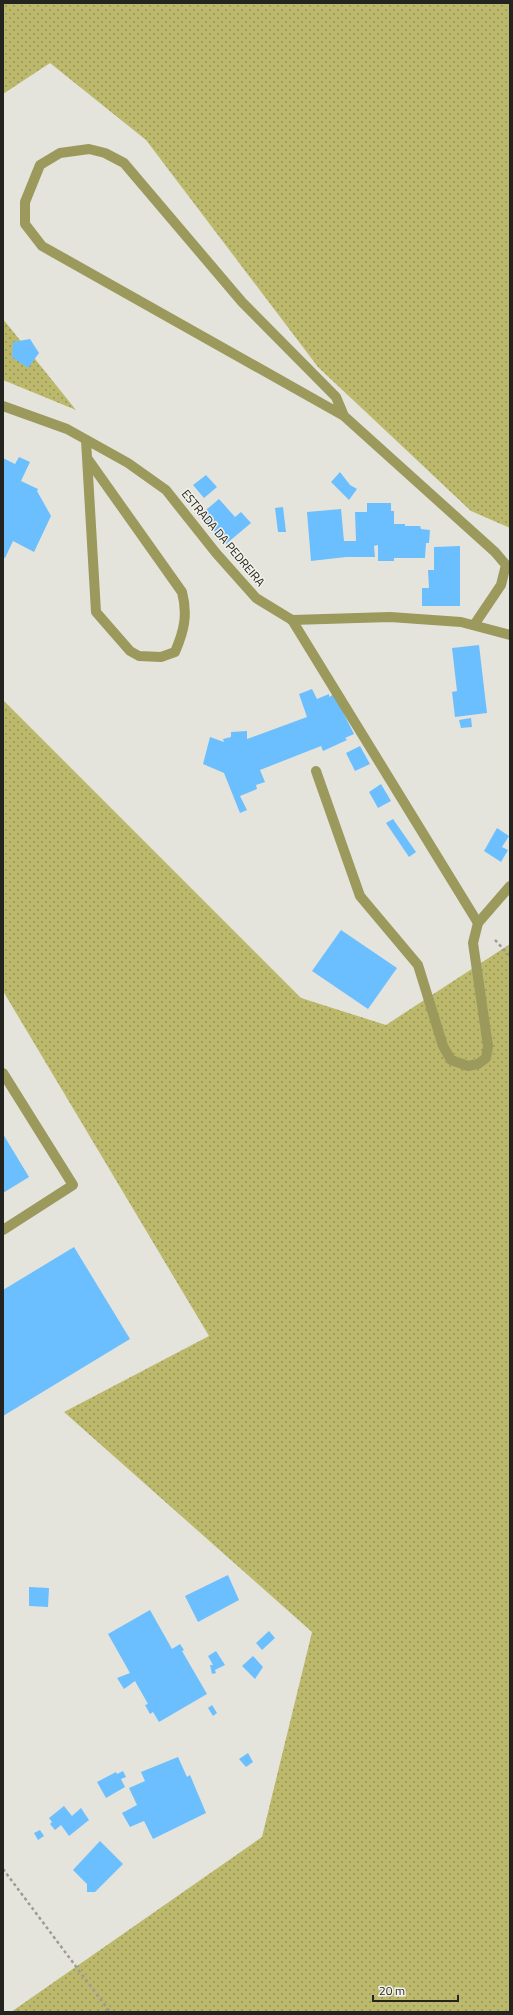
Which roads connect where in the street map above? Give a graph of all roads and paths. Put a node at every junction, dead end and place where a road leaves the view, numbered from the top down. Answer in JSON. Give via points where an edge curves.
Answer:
{"nodes":[{"id":1,"x":3,"y":406,"type":"edge"},
{"id":2,"x":344,"y":416,"type":"junction"},
{"id":3,"x":86,"y":440,"type":"junction"},
{"id":4,"x":87,"y":458,"type":"junction"},
{"id":5,"x":292,"y":620,"type":"junction"},
{"id":6,"x":474,"y":625,"type":"junction"},
{"id":7,"x":510,"y":635,"type":"edge"},
{"id":8,"x":316,"y":771,"type":"dead end"},
{"id":9,"x":510,"y":886,"type":"edge"},
{"id":10,"x":478,"y":923,"type":"junction"},
{"id":11,"x":3,"y":1073,"type":"edge"},
{"id":12,"x":3,"y":1230,"type":"edge"},
{"id":13,"x":3,"y":1869,"type":"edge"},
{"id":14,"x":110,"y":2012,"type":"edge"}],
"edges":[{"from":1,"to":3,"type":"street","name":"ESTRADA DA PEDREIRA","via":[[67,429]]},
{"from":2,"to":2,"type":"street","via":[[42,246],[25,224],[25,202],[40,165],[60,153],[89,149],[105,153],[124,163],[242,302],[336,397]]},
{"from":2,"to":6,"type":"street","via":[[495,552],[506,565],[501,585]]},
{"from":3,"to":4,"type":"street"},
{"from":3,"to":5,"type":"street","name":"ESTRADA DA PEDREIRA","via":[[128,463],[166,490],[256,598]]},
{"from":4,"to":4,"type":"street","via":[[96,612],[130,651],[139,656],[161,657],[175,652],[181,638],[186,609],[182,592]]},
{"from":5,"to":6,"type":"street","via":[[390,616]]},
{"from":5,"to":10,"type":"street"},
{"from":6,"to":7,"type":"street"},
{"from":8,"to":10,"type":"street","via":[[360,896],[418,965],[444,1046],[451,1060],[468,1066],[478,1064],[486,1058],[488,1046],[473,944]]},
{"from":9,"to":10,"type":"street"},
{"from":11,"to":12,"type":"street","via":[[72,1185]]},
{"from":13,"to":14,"type":"path"}]}
